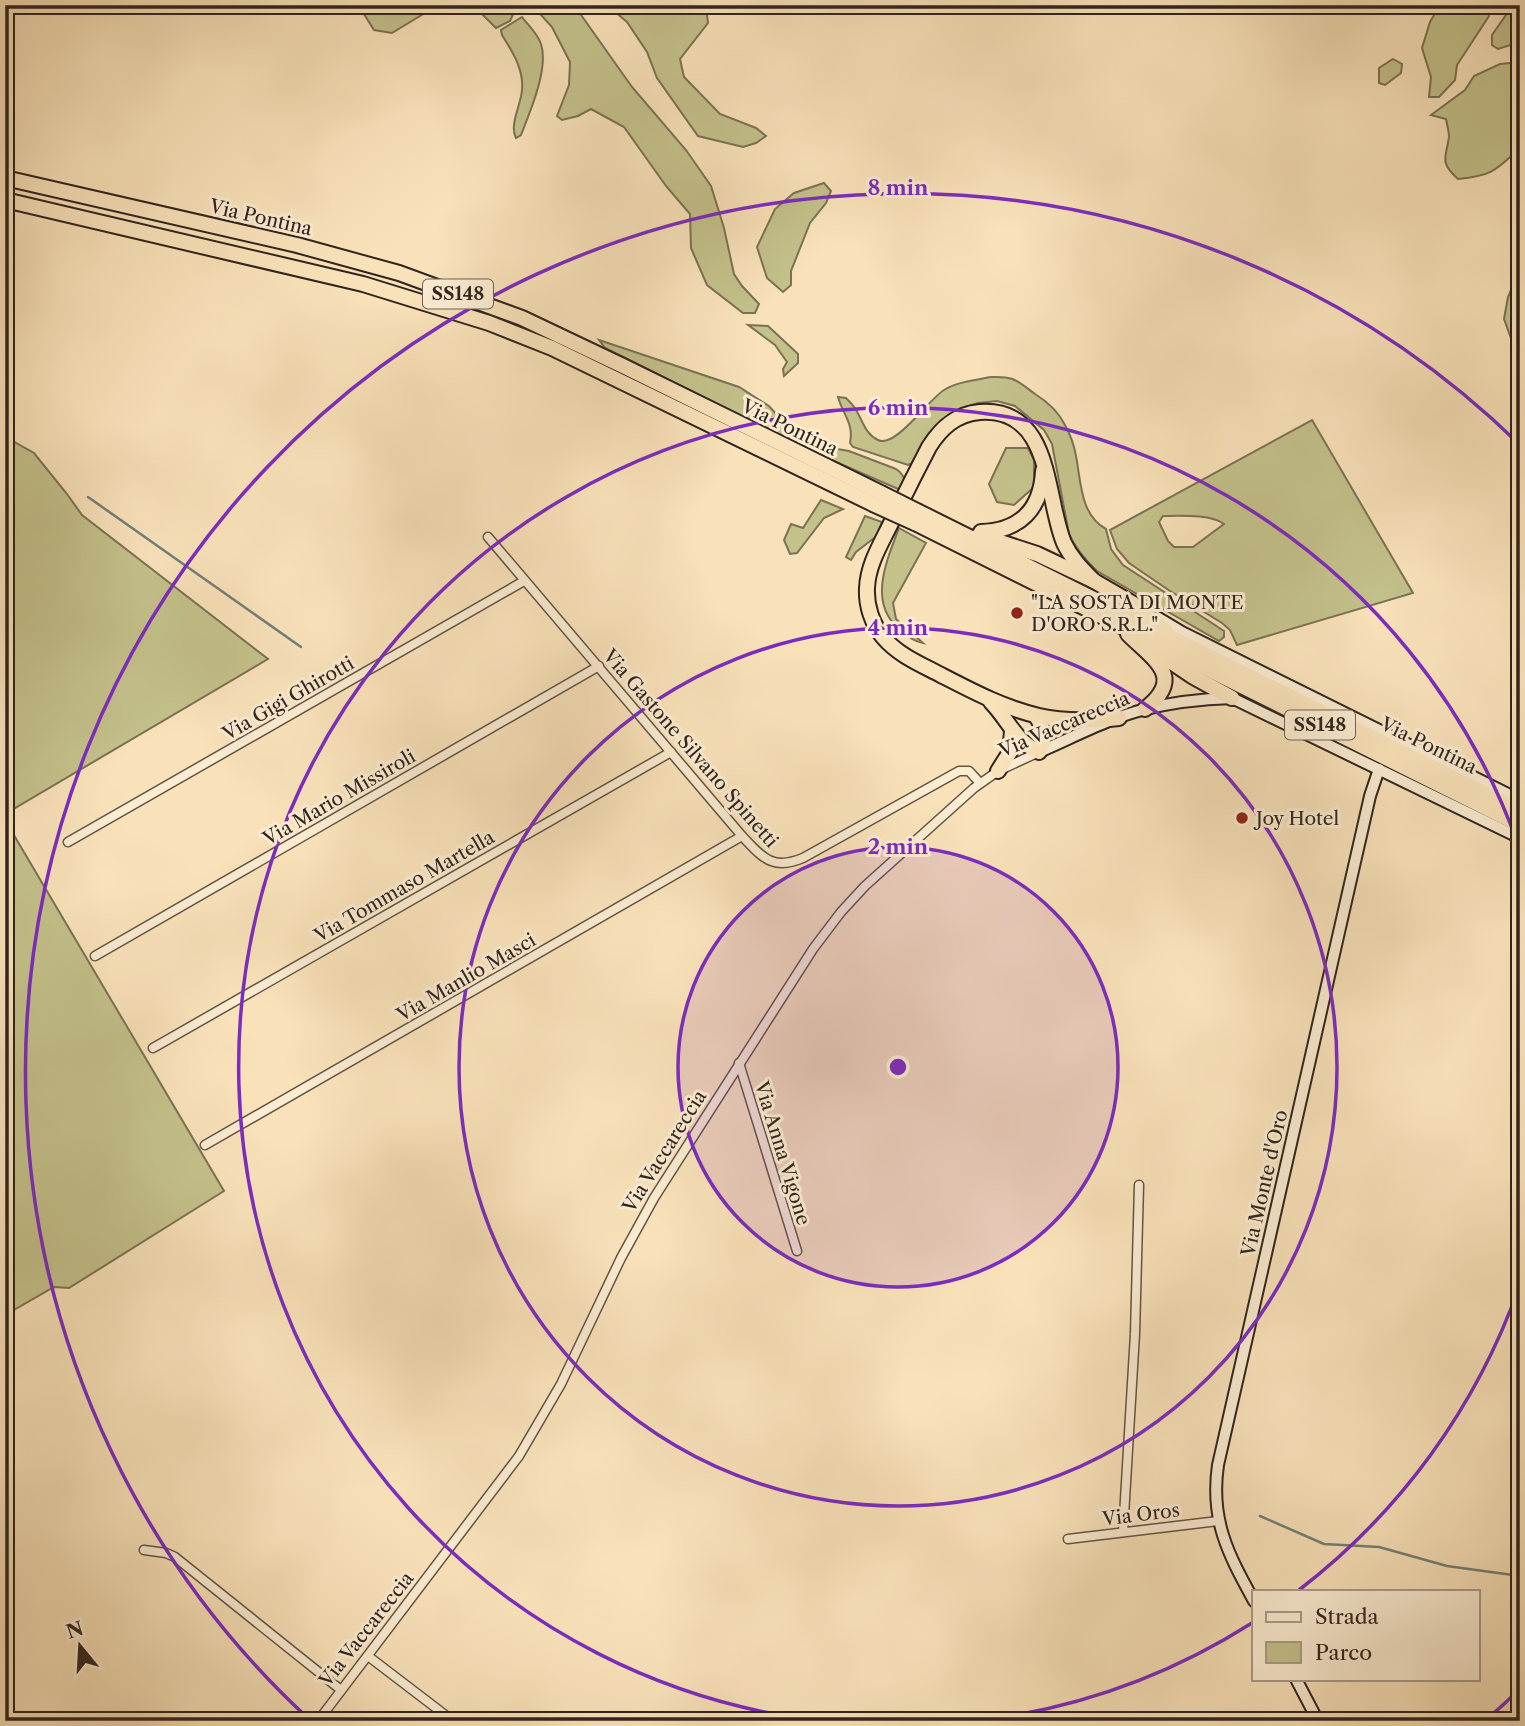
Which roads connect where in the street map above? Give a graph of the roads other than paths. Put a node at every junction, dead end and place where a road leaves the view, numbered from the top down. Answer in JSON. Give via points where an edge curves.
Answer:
{"nodes":[{"id":1,"x":5,"y":178,"type":"edge"},
{"id":2,"x":5,"y":200,"type":"edge"},
{"id":3,"x":1043,"y":459,"type":"junction"},
{"id":4,"x":877,"y":498,"type":"junction"},
{"id":5,"x":917,"y":518,"type":"junction"},
{"id":6,"x":971,"y":532,"type":"junction"},
{"id":7,"x":488,"y":537,"type":"dead end"},
{"id":8,"x":524,"y":581,"type":"junction"},
{"id":9,"x":1094,"y":581,"type":"junction"},
{"id":10,"x":1132,"y":603,"type":"junction"},
{"id":11,"x":1120,"y":626,"type":"junction"},
{"id":12,"x":1186,"y":646,"type":"junction"},
{"id":13,"x":599,"y":666,"type":"junction"},
{"id":14,"x":1233,"y":698,"type":"junction"},
{"id":15,"x":988,"y":699,"type":"junction"},
{"id":16,"x":1146,"y":709,"type":"junction"},
{"id":17,"x":1036,"y":716,"type":"junction"},
{"id":18,"x":1119,"y":718,"type":"junction"},
{"id":19,"x":1012,"y":731,"type":"junction"},
{"id":20,"x":671,"y":752,"type":"junction"},
{"id":21,"x":1040,"y":752,"type":"junction"},
{"id":22,"x":1379,"y":769,"type":"junction"},
{"id":23,"x":998,"y":771,"type":"junction"},
{"id":24,"x":980,"y":783,"type":"junction"},
{"id":25,"x":1520,"y":800,"type":"edge"},
{"id":26,"x":1520,"y":811,"type":"edge"},
{"id":27,"x":1520,"y":824,"type":"edge"},
{"id":28,"x":742,"y":836,"type":"junction"},
{"id":29,"x":1520,"y":838,"type":"edge"},
{"id":30,"x":68,"y":842,"type":"dead end"},
{"id":31,"x":95,"y":956,"type":"dead end"},
{"id":32,"x":153,"y":1048,"type":"dead end"},
{"id":33,"x":739,"y":1063,"type":"junction"},
{"id":34,"x":205,"y":1145,"type":"dead end"},
{"id":35,"x":1139,"y":1185,"type":"dead end"},
{"id":36,"x":797,"y":1251,"type":"dead end"},
{"id":37,"x":1219,"y":1521,"type":"junction"},
{"id":38,"x":1123,"y":1532,"type":"junction"},
{"id":39,"x":1068,"y":1539,"type":"dead end"},
{"id":40,"x":144,"y":1550,"type":"dead end"},
{"id":41,"x":1252,"y":1597,"type":"edge"},
{"id":42,"x":368,"y":1656,"type":"junction"},
{"id":43,"x":1297,"y":1680,"type":"edge"},
{"id":44,"x":341,"y":1690,"type":"junction"},
{"id":45,"x":318,"y":1721,"type":"edge"},
{"id":46,"x":453,"y":1721,"type":"edge"},
{"id":47,"x":1318,"y":1721,"type":"edge"}],
"edges":[{"from":1,"to":4,"type":"highway","name":"Via Pontina","number":"SS148","via":[[400,273],[522,318]]},
{"from":2,"to":4,"type":"highway","name":"Via Pontina","number":"SS148","via":[[363,284],[489,323]]},
{"from":3,"to":6,"type":"highway","via":[[1039,495],[1029,513],[1004,529]]},
{"from":3,"to":9,"type":"highway","via":[[1065,545]]},
{"from":3,"to":15,"type":"highway","via":[[1025,429],[1004,415],[975,413],[950,422],[929,447],[868,575],[869,610],[888,642]]},
{"from":4,"to":5,"type":"highway","name":"Via Pontina","number":"SS148","bridge":true},
{"from":5,"to":6,"type":"highway"},
{"from":5,"to":11,"type":"highway","name":"Via Pontina","number":"SS148"},
{"from":5,"to":12,"type":"highway","name":"Via Pontina","number":"SS148"},
{"from":6,"to":9,"type":"highway","via":[[1037,554]]},
{"from":7,"to":8,"type":"street","name":"Via Gastone Silvano Spinetti"},
{"from":8,"to":13,"type":"street","name":"Via Gastone Silvano Spinetti"},
{"from":8,"to":30,"type":"street","name":"Via Gigi Ghirotti"},
{"from":9,"to":10,"type":"highway"},
{"from":10,"to":12,"type":"highway"},
{"from":10,"to":25,"type":"street","name":"Via Pontina"},
{"from":11,"to":14,"type":"highway"},
{"from":11,"to":16,"type":"highway","via":[[1164,675],[1163,690]]},
{"from":11,"to":27,"type":"highway","name":"Via Pontina","number":"SS148"},
{"from":12,"to":26,"type":"highway","name":"Via Pontina","number":"SS148"},
{"from":13,"to":20,"type":"street","name":"Via Gastone Silvano Spinetti"},
{"from":13,"to":31,"type":"street","name":"Via Mario Missiroli"},
{"from":14,"to":16,"type":"street","name":"Via Vaccareccia"},
{"from":14,"to":22,"type":"street"},
{"from":15,"to":17,"type":"highway"},
{"from":15,"to":19,"type":"highway"},
{"from":16,"to":18,"type":"street","name":"Via Vaccareccia"},
{"from":17,"to":18,"type":"highway"},
{"from":17,"to":21,"type":"highway","via":[[1044,733]]},
{"from":18,"to":21,"type":"street","name":"Via Vaccareccia"},
{"from":19,"to":21,"type":"highway"},
{"from":19,"to":23,"type":"highway","via":[[1010,752]]},
{"from":20,"to":28,"type":"street","name":"Via Gastone Silvano Spinetti"},
{"from":20,"to":32,"type":"street","name":"Via Tommaso Martella"},
{"from":21,"to":23,"type":"street","name":"Via Vaccareccia"},
{"from":22,"to":29,"type":"street"},
{"from":22,"to":37,"type":"street","name":"Via Monte d'Oro","via":[[1220,1454],[1215,1494]]},
{"from":23,"to":24,"type":"street","name":"Via Vaccareccia"},
{"from":24,"to":28,"type":"street","name":"Via Gastone Silvano Spinetti","via":[[968,771],[957,771],[789,862],[765,859]]},
{"from":24,"to":33,"type":"street","name":"Via Vaccareccia","via":[[841,912]]},
{"from":28,"to":34,"type":"street","name":"Via Manlio Masci"},
{"from":33,"to":36,"type":"street","name":"Via Anna Vigone"},
{"from":33,"to":42,"type":"street","name":"Via Vaccareccia","via":[[640,1223],[526,1445]]},
{"from":35,"to":38,"type":"street"},
{"from":37,"to":38,"type":"street","name":"Via Oros"},
{"from":37,"to":41,"type":"street","name":"Via Monte d'Oro"},
{"from":38,"to":39,"type":"street","name":"Via Oros"},
{"from":40,"to":44,"type":"street","via":[[175,1557]]},
{"from":42,"to":44,"type":"street","name":"Via Vaccareccia"},
{"from":42,"to":46,"type":"street"},
{"from":43,"to":47,"type":"street"},
{"from":44,"to":45,"type":"street","name":"Via Vaccareccia"}]}
